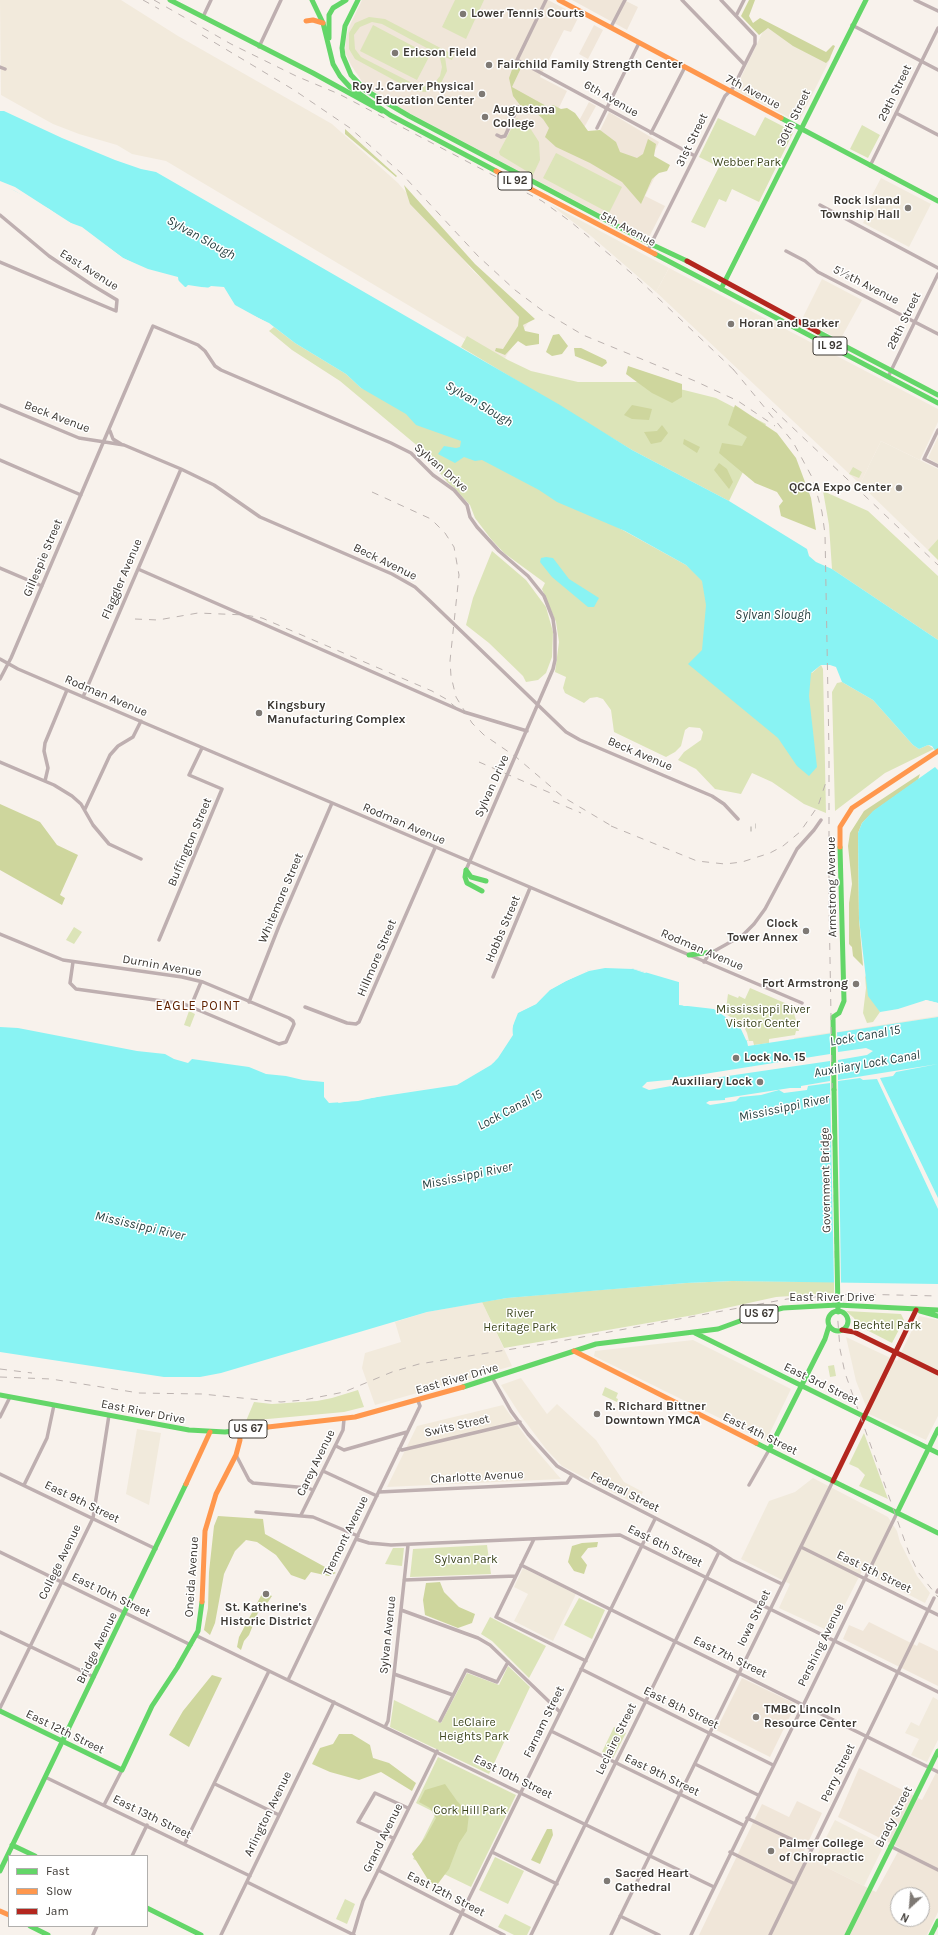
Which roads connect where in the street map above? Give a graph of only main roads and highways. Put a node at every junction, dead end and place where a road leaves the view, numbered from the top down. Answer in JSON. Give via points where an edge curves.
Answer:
{"nodes":[{"id":1,"x":170,"y":0,"type":"edge"},
{"id":2,"x":312,"y":0,"type":"edge"},
{"id":3,"x":346,"y":0,"type":"edge"},
{"id":4,"x":358,"y":0,"type":"edge"},
{"id":5,"x":559,"y":0,"type":"edge"},
{"id":6,"x":866,"y":0,"type":"edge"},
{"id":7,"x":306,"y":21,"type":"dead end"},
{"id":8,"x":323,"y":23,"type":"junction"},
{"id":9,"x":329,"y":50,"type":"junction"},
{"id":10,"x":390,"y":115,"type":"junction"},
{"id":11,"x":800,"y":129,"type":"junction"},
{"id":12,"x":938,"y":201,"type":"edge"},
{"id":13,"x":726,"y":281,"type":"junction"},
{"id":14,"x":721,"y":289,"type":"junction"},
{"id":15,"x":938,"y":395,"type":"edge"},
{"id":16,"x":938,"y":403,"type":"edge"},
{"id":17,"x":936,"y":752,"type":"edge"},
{"id":18,"x":486,"y":881,"type":"dead end"},
{"id":19,"x":482,"y":890,"type":"dead end"},
{"id":20,"x":712,"y":952,"type":"road end"},
{"id":21,"x":689,"y":956,"type":"road end"},
{"id":22,"x":833,"y":1017,"type":"joint"},
{"id":23,"x":916,"y":1310,"type":"junction"},
{"id":24,"x":938,"y":1310,"type":"edge"},
{"id":25,"x":838,"y":1312,"type":"junction"},
{"id":26,"x":938,"y":1316,"type":"edge"},
{"id":27,"x":847,"y":1323,"type":"junction"},
{"id":28,"x":829,"y":1326,"type":"junction"},
{"id":29,"x":839,"y":1331,"type":"junction"},
{"id":30,"x":854,"y":1332,"type":"junction"},
{"id":31,"x":695,"y":1333,"type":"junction"},
{"id":32,"x":825,"y":1339,"type":"junction"},
{"id":33,"x":574,"y":1351,"type":"junction"},
{"id":34,"x":896,"y":1352,"type":"junction"},
{"id":35,"x":938,"y":1373,"type":"edge"},
{"id":36,"x":801,"y":1385,"type":"junction"},
{"id":37,"x":0,"y":1395,"type":"edge"},
{"id":38,"x":864,"y":1417,"type":"junction"},
{"id":39,"x":938,"y":1429,"type":"edge"},
{"id":40,"x":239,"y":1430,"type":"junction"},
{"id":41,"x":210,"y":1432,"type":"junction"},
{"id":42,"x":929,"y":1449,"type":"junction"},
{"id":43,"x":769,"y":1450,"type":"junction"},
{"id":44,"x":938,"y":1453,"type":"edge"},
{"id":45,"x":833,"y":1481,"type":"junction"},
{"id":46,"x":897,"y":1513,"type":"junction"},
{"id":47,"x":938,"y":1533,"type":"edge"},
{"id":48,"x":0,"y":1711,"type":"edge"},
{"id":49,"x":63,"y":1742,"type":"junction"},
{"id":50,"x":938,"y":1751,"type":"edge"},
{"id":51,"x":122,"y":1770,"type":"joint"},
{"id":52,"x":12,"y":1846,"type":"junction"},
{"id":53,"x":33,"y":1855,"type":"edge"},
{"id":54,"x":0,"y":1871,"type":"edge"},
{"id":55,"x":148,"y":1908,"type":"edge"},
{"id":56,"x":938,"y":1921,"type":"edge"},
{"id":57,"x":32,"y":1927,"type":"edge"},
{"id":58,"x":48,"y":1935,"type":"edge"},
{"id":59,"x":201,"y":1935,"type":"edge"},
{"id":60,"x":847,"y":1935,"type":"edge"},
{"id":61,"x":931,"y":1935,"type":"edge"}],
"edges":[{"from":1,"to":10,"type":"main road","via":[[258,47],[313,72]]},
{"from":2,"to":8,"type":"main road","number":"IL 92"},
{"from":3,"to":9,"type":"main road","via":[[333,8],[329,15]]},
{"from":4,"to":13,"type":"main road","name":"5th Avenue","number":"IL 92","via":[[343,33],[342,48],[351,75],[360,86],[391,106]]},
{"from":5,"to":11,"type":"main road","name":"7th Avenue"},
{"from":6,"to":11,"type":"main road","name":"30th Street"},
{"from":7,"to":8,"type":"main road"},
{"from":8,"to":9,"type":"main road","number":"IL 92"},
{"from":9,"to":10,"type":"main road","name":"5th Avenue","number":"IL 92","via":[[333,64],[345,82]]},
{"from":10,"to":14,"type":"main road","name":"5th Avenue","number":"IL 92"},
{"from":11,"to":12,"type":"main road","name":"7th Avenue"},
{"from":11,"to":13,"type":"main road","name":"30th Street"},
{"from":13,"to":14,"type":"main road","name":"30th Street"},
{"from":13,"to":15,"type":"main road","name":"5th Avenue","number":"IL 92"},
{"from":14,"to":16,"type":"main road","name":"5th Avenue","number":"IL 92"},
{"from":17,"to":22,"type":"main road","name":"Armstrong Avenue","via":[[852,808],[841,826],[844,1001],[839,1013]]},
{"from":18,"to":19,"type":"main road","via":[[471,877],[466,870],[467,883]]},
{"from":20,"to":21,"type":"main road"},
{"from":22,"to":25,"type":"main road","name":"Government Bridge","bridge":true},
{"from":23,"to":24,"type":"main road","name":"East River Drive","number":"US 67"},
{"from":23,"to":26,"type":"main road","name":"East River Drive","number":"US 67"},
{"from":23,"to":31,"type":"main road","name":"East River Drive","number":"US 67","via":[[837,1305],[788,1308],[764,1312],[730,1326]]},
{"from":23,"to":34,"type":"main road","name":"Iowa Street"},
{"from":25,"to":27,"type":"main road","via":[[846,1316]]},
{"from":25,"to":28,"type":"main road","via":[[829,1316]]},
{"from":27,"to":29,"type":"main road"},
{"from":27,"to":30,"type":"main road"},
{"from":28,"to":29,"type":"main road"},
{"from":28,"to":32,"type":"main road"},
{"from":29,"to":30,"type":"main road"},
{"from":29,"to":32,"type":"main road"},
{"from":30,"to":34,"type":"main road"},
{"from":31,"to":33,"type":"main road","name":"East River Drive","number":"US 67","via":[[608,1342]]},
{"from":31,"to":36,"type":"main road","name":"East 3rd Street"},
{"from":32,"to":36,"type":"main road"},
{"from":33,"to":40,"type":"main road","name":"East River Drive","number":"US 67","via":[[493,1379],[344,1419]]},
{"from":33,"to":43,"type":"main road","name":"East 4th Street"},
{"from":34,"to":35,"type":"main road"},
{"from":34,"to":38,"type":"main road","name":"Iowa Street"},
{"from":36,"to":38,"type":"main road","name":"East 3rd Street"},
{"from":36,"to":43,"type":"main road"},
{"from":37,"to":41,"type":"main road","name":"East River Drive","number":"US 67"},
{"from":38,"to":42,"type":"main road","name":"East 3rd Street"},
{"from":38,"to":45,"type":"main road","name":"Iowa Street"},
{"from":39,"to":42,"type":"main road","name":"Pershing Avenue"},
{"from":40,"to":41,"type":"main road","name":"East River Drive","number":"US 67"},
{"from":40,"to":51,"type":"main road","name":"Oneida Avenue","via":[[240,1440],[236,1455],[216,1494],[209,1515],[204,1550],[201,1616],[195,1635],[152,1706]]},
{"from":41,"to":49,"type":"main road","name":"Bridge Avenue"},
{"from":42,"to":44,"type":"main road","name":"East 3rd Street"},
{"from":42,"to":46,"type":"main road","name":"Pershing Avenue"},
{"from":43,"to":45,"type":"main road","name":"East 4th Street"},
{"from":45,"to":46,"type":"main road","name":"East 4th Street"},
{"from":46,"to":47,"type":"main road","name":"East 4th Street"},
{"from":48,"to":49,"type":"main road","name":"East 12th Street"},
{"from":49,"to":51,"type":"main road","name":"East 12th Street"},
{"from":49,"to":52,"type":"main road","name":"Bridge Avenue"},
{"from":50,"to":60,"type":"main road","name":"Brady Street"},
{"from":52,"to":53,"type":"main road"},
{"from":52,"to":54,"type":"main road","name":"Bridge Avenue"},
{"from":55,"to":59,"type":"main road"},
{"from":56,"to":61,"type":"main road"},
{"from":57,"to":58,"type":"main road"}]}
